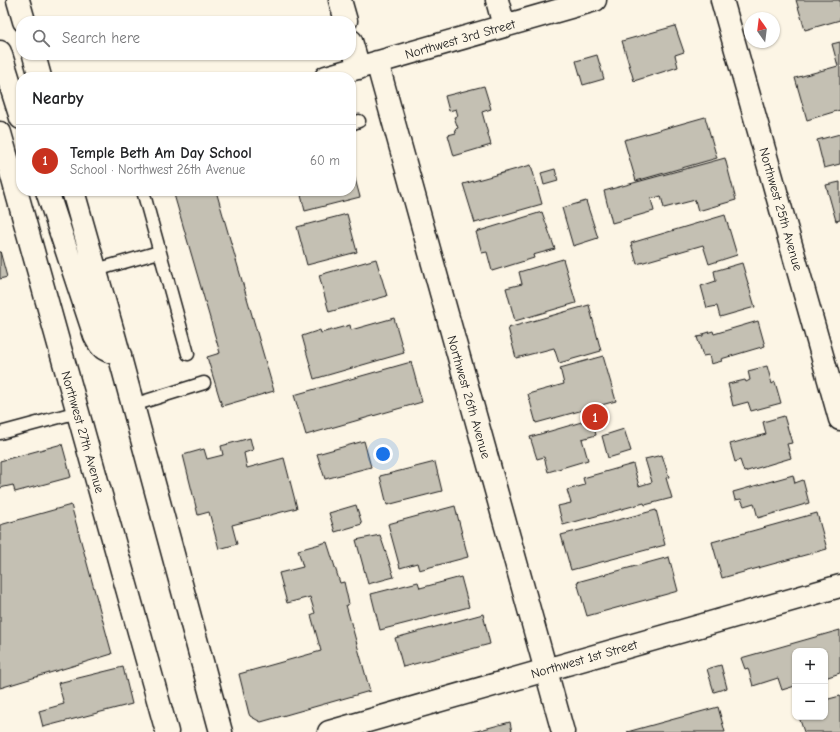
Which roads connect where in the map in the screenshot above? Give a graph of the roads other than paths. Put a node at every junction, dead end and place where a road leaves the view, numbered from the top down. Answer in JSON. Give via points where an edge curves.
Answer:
{"nodes":[{"id":1,"x":18,"y":0,"type":"edge"},
{"id":2,"x":340,"y":0,"type":"edge"},
{"id":3,"x":497,"y":0,"type":"edge"},
{"id":4,"x":595,"y":0,"type":"edge"},
{"id":5,"x":722,"y":0,"type":"edge"},
{"id":6,"x":23,"y":16,"type":"edge"},
{"id":7,"x":345,"y":16,"type":"edge"},
{"id":8,"x":504,"y":26,"type":"junction"},
{"id":9,"x":356,"y":48,"type":"edge"},
{"id":10,"x":0,"y":52,"type":"edge"},
{"id":11,"x":35,"y":60,"type":"edge"},
{"id":12,"x":368,"y":65,"type":"junction"},
{"id":13,"x":39,"y":72,"type":"edge"},
{"id":14,"x":344,"y":72,"type":"edge"},
{"id":15,"x":16,"y":102,"type":"edge"},
{"id":16,"x":0,"y":132,"type":"edge"},
{"id":17,"x":10,"y":173,"type":"edge"},
{"id":18,"x":16,"y":194,"type":"edge"},
{"id":19,"x":17,"y":196,"type":"edge"},
{"id":20,"x":49,"y":196,"type":"edge"},
{"id":21,"x":74,"y":196,"type":"edge"},
{"id":22,"x":143,"y":196,"type":"edge"},
{"id":23,"x":159,"y":252,"type":"junction"},
{"id":24,"x":96,"y":270,"type":"junction"},
{"id":25,"x":188,"y":354,"type":"dead end"},
{"id":26,"x":120,"y":355,"type":"junction"},
{"id":27,"x":204,"y":383,"type":"dead end"},
{"id":28,"x":133,"y":405,"type":"junction"},
{"id":29,"x":78,"y":412,"type":"junction"},
{"id":30,"x":840,"y":418,"type":"edge"},
{"id":31,"x":0,"y":433,"type":"edge"},
{"id":32,"x":840,"y":586,"type":"edge"},
{"id":33,"x":545,"y":670,"type":"junction"},
{"id":34,"x":170,"y":730,"type":"edge"},
{"id":35,"x":340,"y":730,"type":"edge"},
{"id":36,"x":221,"y":732,"type":"edge"},
{"id":37,"x":563,"y":732,"type":"edge"}],
"edges":[{"from":1,"to":6,"type":"main road"},
{"from":2,"to":7,"type":"main road"},
{"from":3,"to":8,"type":"main road"},
{"from":4,"to":8,"type":"main road","name":"Northwest 3rd Street"},
{"from":5,"to":30,"type":"main road","name":"Northwest 25th Avenue"},
{"from":8,"to":12,"type":"main road","name":"Northwest 3rd Street"},
{"from":9,"to":12,"type":"main road","name":"Northwest 26th Avenue"},
{"from":10,"to":15,"type":"main road"},
{"from":11,"to":13,"type":"main road"},
{"from":12,"to":14,"type":"main road","name":"Northwest 3rd Street"},
{"from":12,"to":33,"type":"main road","name":"Northwest 26th Avenue"},
{"from":16,"to":17,"type":"main road","name":"Northwest 27th Avenue"},
{"from":17,"to":18,"type":"main road","name":"Northwest 27th Avenue"},
{"from":19,"to":29,"type":"main road","name":"Northwest 27th Avenue"},
{"from":20,"to":26,"type":"main road","via":[[98,343],[104,349]]},
{"from":21,"to":24,"type":"main road"},
{"from":22,"to":23,"type":"lane"},
{"from":23,"to":24,"type":"lane"},
{"from":23,"to":25,"type":"lane"},
{"from":24,"to":26,"type":"main road"},
{"from":26,"to":28,"type":"main road"},
{"from":27,"to":28,"type":"lane"},
{"from":28,"to":36,"type":"main road"},
{"from":29,"to":31,"type":"lane"},
{"from":29,"to":34,"type":"main road","name":"Northwest 27th Avenue"},
{"from":32,"to":33,"type":"main road","name":"Northwest 1st Street"},
{"from":33,"to":35,"type":"main road","name":"Northwest 1st Street"},
{"from":33,"to":37,"type":"main road","name":"Northwest 26th Avenue"}]}
